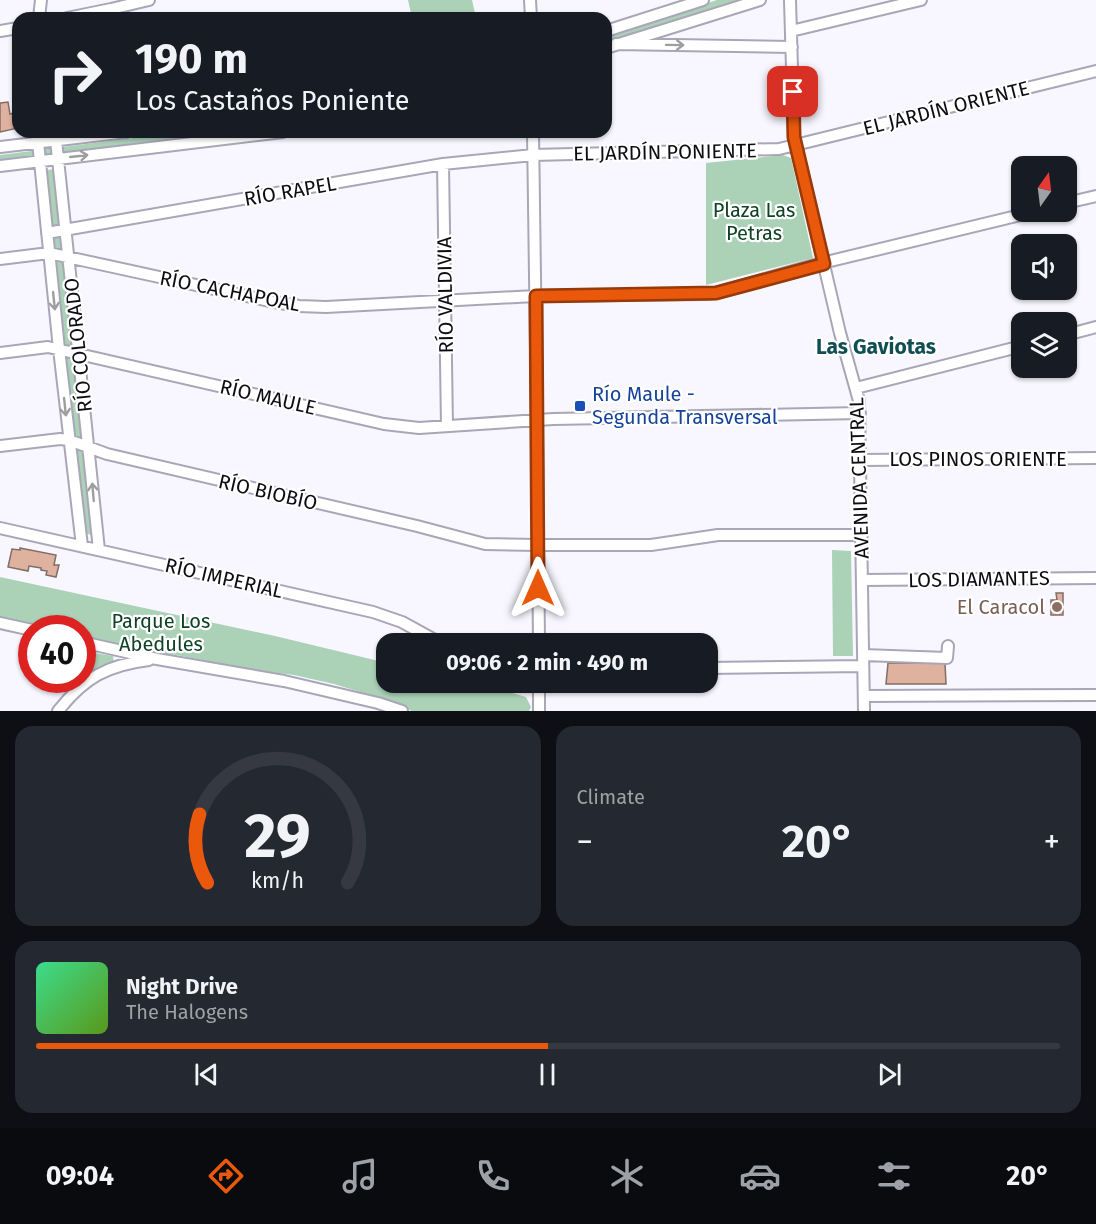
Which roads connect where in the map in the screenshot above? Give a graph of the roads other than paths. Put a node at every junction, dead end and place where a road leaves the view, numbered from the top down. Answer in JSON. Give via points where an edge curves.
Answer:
{"nodes":[{"id":1,"x":148,"y":0,"type":"edge"},
{"id":2,"x":703,"y":0,"type":"edge"},
{"id":3,"x":760,"y":0,"type":"edge"},
{"id":4,"x":790,"y":0,"type":"edge"},
{"id":5,"x":921,"y":0,"type":"edge"},
{"id":6,"x":692,"y":2,"type":"edge"},
{"id":7,"x":112,"y":5,"type":"edge"},
{"id":8,"x":88,"y":12,"type":"edge"},
{"id":9,"x":612,"y":29,"type":"edge"},
{"id":10,"x":791,"y":31,"type":"junction"},
{"id":11,"x":612,"y":46,"type":"edge"},
{"id":12,"x":612,"y":46,"type":"edge"},
{"id":13,"x":792,"y":47,"type":"junction"},
{"id":14,"x":1096,"y":71,"type":"edge"},
{"id":15,"x":74,"y":138,"type":"edge"},
{"id":16,"x":230,"y":138,"type":"edge"},
{"id":17,"x":533,"y":138,"type":"edge"},
{"id":18,"x":40,"y":139,"type":"edge"},
{"id":19,"x":56,"y":140,"type":"junction"},
{"id":20,"x":796,"y":145,"type":"junction"},
{"id":21,"x":0,"y":147,"type":"edge"},
{"id":22,"x":533,"y":155,"type":"junction"},
{"id":23,"x":58,"y":158,"type":"junction"},
{"id":24,"x":40,"y":160,"type":"junction"},
{"id":25,"x":443,"y":164,"type":"junction"},
{"id":26,"x":0,"y":166,"type":"edge"},
{"id":27,"x":1096,"y":196,"type":"edge"},
{"id":28,"x":1077,"y":200,"type":"edge"},
{"id":29,"x":1011,"y":217,"type":"edge"},
{"id":30,"x":65,"y":230,"type":"junction"},
{"id":31,"x":47,"y":233,"type":"junction"},
{"id":32,"x":49,"y":253,"type":"junction"},
{"id":33,"x":69,"y":257,"type":"junction"},
{"id":34,"x":0,"y":259,"type":"edge"},
{"id":35,"x":824,"y":264,"type":"junction"},
{"id":36,"x":536,"y":296,"type":"junction"},
{"id":37,"x":445,"y":302,"type":"junction"},
{"id":38,"x":1096,"y":327,"type":"edge"},
{"id":39,"x":1077,"y":332,"type":"edge"},
{"id":40,"x":59,"y":349,"type":"junction"},
{"id":41,"x":1011,"y":349,"type":"edge"},
{"id":42,"x":0,"y":353,"type":"edge"},
{"id":43,"x":79,"y":354,"type":"junction"},
{"id":44,"x":856,"y":388,"type":"junction"},
{"id":45,"x":860,"y":413,"type":"junction"},
{"id":46,"x":537,"y":420,"type":"junction"},
{"id":47,"x":447,"y":426,"type":"junction"},
{"id":48,"x":69,"y":440,"type":"junction"},
{"id":49,"x":0,"y":446,"type":"edge"},
{"id":50,"x":89,"y":447,"type":"junction"},
{"id":51,"x":1096,"y":458,"type":"edge"},
{"id":52,"x":860,"y":460,"type":"junction"},
{"id":53,"x":0,"y":528,"type":"edge"},
{"id":54,"x":862,"y":535,"type":"junction"},
{"id":55,"x":538,"y":545,"type":"junction"},
{"id":56,"x":82,"y":546,"type":"junction"},
{"id":57,"x":99,"y":550,"type":"junction"},
{"id":58,"x":1096,"y":578,"type":"edge"},
{"id":59,"x":862,"y":580,"type":"junction"},
{"id":60,"x":0,"y":622,"type":"edge"},
{"id":61,"x":18,"y":626,"type":"edge"},
{"id":62,"x":422,"y":633,"type":"edge"},
{"id":63,"x":539,"y":633,"type":"edge"},
{"id":64,"x":96,"y":645,"type":"edge"},
{"id":65,"x":948,"y":646,"type":"dead end"},
{"id":66,"x":157,"y":659,"type":"junction"},
{"id":67,"x":863,"y":661,"type":"junction"},
{"id":68,"x":718,"y":668,"type":"edge"},
{"id":69,"x":96,"y":676,"type":"edge"},
{"id":70,"x":74,"y":693,"type":"edge"},
{"id":71,"x":539,"y":693,"type":"edge"},
{"id":72,"x":1096,"y":695,"type":"edge"},
{"id":73,"x":864,"y":696,"type":"junction"},
{"id":74,"x":539,"y":710,"type":"edge"},
{"id":75,"x":58,"y":711,"type":"edge"},
{"id":76,"x":402,"y":711,"type":"edge"},
{"id":77,"x":864,"y":711,"type":"edge"}],
"edges":[{"from":1,"to":7,"type":"street"},
{"from":2,"to":6,"type":"street"},
{"from":3,"to":11,"type":"street"},
{"from":4,"to":10,"type":"street","name":"AVENIDA CENTRAL"},
{"from":5,"to":10,"type":"street"},
{"from":6,"to":9,"type":"street"},
{"from":7,"to":8,"type":"street"},
{"from":10,"to":13,"type":"street","name":"AVENIDA CENTRAL"},
{"from":12,"to":13,"type":"street","one_way":true},
{"from":13,"to":20,"type":"street","name":"AVENIDA CENTRAL"},
{"from":14,"to":20,"type":"street","name":"EL JARDÍN ORIENTE"},
{"from":15,"to":19,"type":"street"},
{"from":23,"to":16,"type":"street","one_way":true},
{"from":17,"to":22,"type":"street"},
{"from":18,"to":19,"type":"street"},
{"from":18,"to":21,"type":"street"},
{"from":18,"to":24,"type":"street","name":"RÍO COLORADO"},
{"from":19,"to":23,"type":"street","name":"RÍO COLORADO"},
{"from":20,"to":22,"type":"street","name":"EL JARDÍN PONIENTE","via":[[779,149]]},
{"from":20,"to":35,"type":"street","name":"AVENIDA CENTRAL"},
{"from":22,"to":25,"type":"street","name":"RÍO RAPEL"},
{"from":22,"to":36,"type":"street"},
{"from":23,"to":24,"type":"street"},
{"from":23,"to":30,"type":"street","name":"RÍO COLORADO"},
{"from":24,"to":26,"type":"street"},
{"from":24,"to":31,"type":"street","name":"RÍO COLORADO"},
{"from":25,"to":30,"type":"street","name":"RÍO RAPEL"},
{"from":25,"to":37,"type":"street","name":"RÍO VALDIVIA"},
{"from":27,"to":28,"type":"street"},
{"from":29,"to":35,"type":"street","name":"RÍO CACHAPOAL"},
{"from":30,"to":31,"type":"street","name":"RÍO RAPEL"},
{"from":30,"to":33,"type":"street","name":"RÍO COLORADO"},
{"from":31,"to":32,"type":"street","name":"RÍO COLORADO"},
{"from":32,"to":33,"type":"street","name":"RÍO CACHAPOAL"},
{"from":32,"to":34,"type":"street","name":"RÍO CACHAPOAL"},
{"from":32,"to":40,"type":"street","name":"RÍO COLORADO","one_way":true},
{"from":33,"to":37,"type":"street","name":"RÍO CACHAPOAL","via":[[299,306]]},
{"from":33,"to":43,"type":"street","name":"RÍO COLORADO"},
{"from":35,"to":36,"type":"street","name":"RÍO CACHAPOAL","via":[[716,293]]},
{"from":35,"to":44,"type":"street","name":"AVENIDA CENTRAL"},
{"from":36,"to":37,"type":"street","name":"RÍO CACHAPOAL"},
{"from":36,"to":46,"type":"street"},
{"from":37,"to":47,"type":"street","name":"RÍO VALDIVIA"},
{"from":38,"to":39,"type":"street"},
{"from":40,"to":42,"type":"street","name":"RÍO MAULE"},
{"from":40,"to":43,"type":"street","name":"RÍO MAULE"},
{"from":40,"to":48,"type":"street","name":"RÍO COLORADO","one_way":true},
{"from":41,"to":44,"type":"street"},
{"from":43,"to":47,"type":"street","name":"RÍO MAULE","via":[[384,424]]},
{"from":43,"to":50,"type":"street","name":"RÍO COLORADO"},
{"from":44,"to":45,"type":"street","name":"AVENIDA CENTRAL"},
{"from":45,"to":46,"type":"street","name":"RÍO MAULE"},
{"from":45,"to":52,"type":"street","name":"AVENIDA CENTRAL"},
{"from":46,"to":47,"type":"street","name":"RÍO MAULE"},
{"from":46,"to":55,"type":"street"},
{"from":48,"to":49,"type":"street","name":"RÍO BIOBÍO"},
{"from":48,"to":50,"type":"street","name":"RÍO BIOBÍO"},
{"from":48,"to":56,"type":"street","name":"RÍO COLORADO"},
{"from":50,"to":55,"type":"street","name":"RÍO BIOBÍO","via":[[485,544]]},
{"from":57,"to":50,"type":"street","name":"RÍO COLORADO","one_way":true},
{"from":51,"to":52,"type":"street","name":"LOS PINOS ORIENTE"},
{"from":52,"to":54,"type":"street","name":"AVENIDA CENTRAL"},
{"from":53,"to":56,"type":"street","name":"RÍO IMPERIAL"},
{"from":54,"to":55,"type":"street","name":"RÍO BIOBÍO","via":[[718,535],[651,545]]},
{"from":54,"to":59,"type":"street","name":"AVENIDA CENTRAL"},
{"from":55,"to":63,"type":"street"},
{"from":56,"to":57,"type":"street","name":"RÍO IMPERIAL"},
{"from":57,"to":62,"type":"street","name":"RÍO IMPERIAL","via":[[374,612]]},
{"from":58,"to":59,"type":"street","name":"LOS DIAMANTES"},
{"from":59,"to":67,"type":"street","name":"AVENIDA CENTRAL"},
{"from":60,"to":61,"type":"street"},
{"from":64,"to":66,"type":"street"},
{"from":65,"to":67,"type":"street","via":[[947,658]]},
{"from":66,"to":69,"type":"street"},
{"from":66,"to":76,"type":"street","via":[[284,681]]},
{"from":67,"to":68,"type":"street"},
{"from":67,"to":73,"type":"street","name":"AVENIDA CENTRAL"},
{"from":70,"to":75,"type":"street"},
{"from":71,"to":74,"type":"street"},
{"from":72,"to":73,"type":"street"},
{"from":73,"to":77,"type":"street","name":"AVENIDA CENTRAL"}]}
